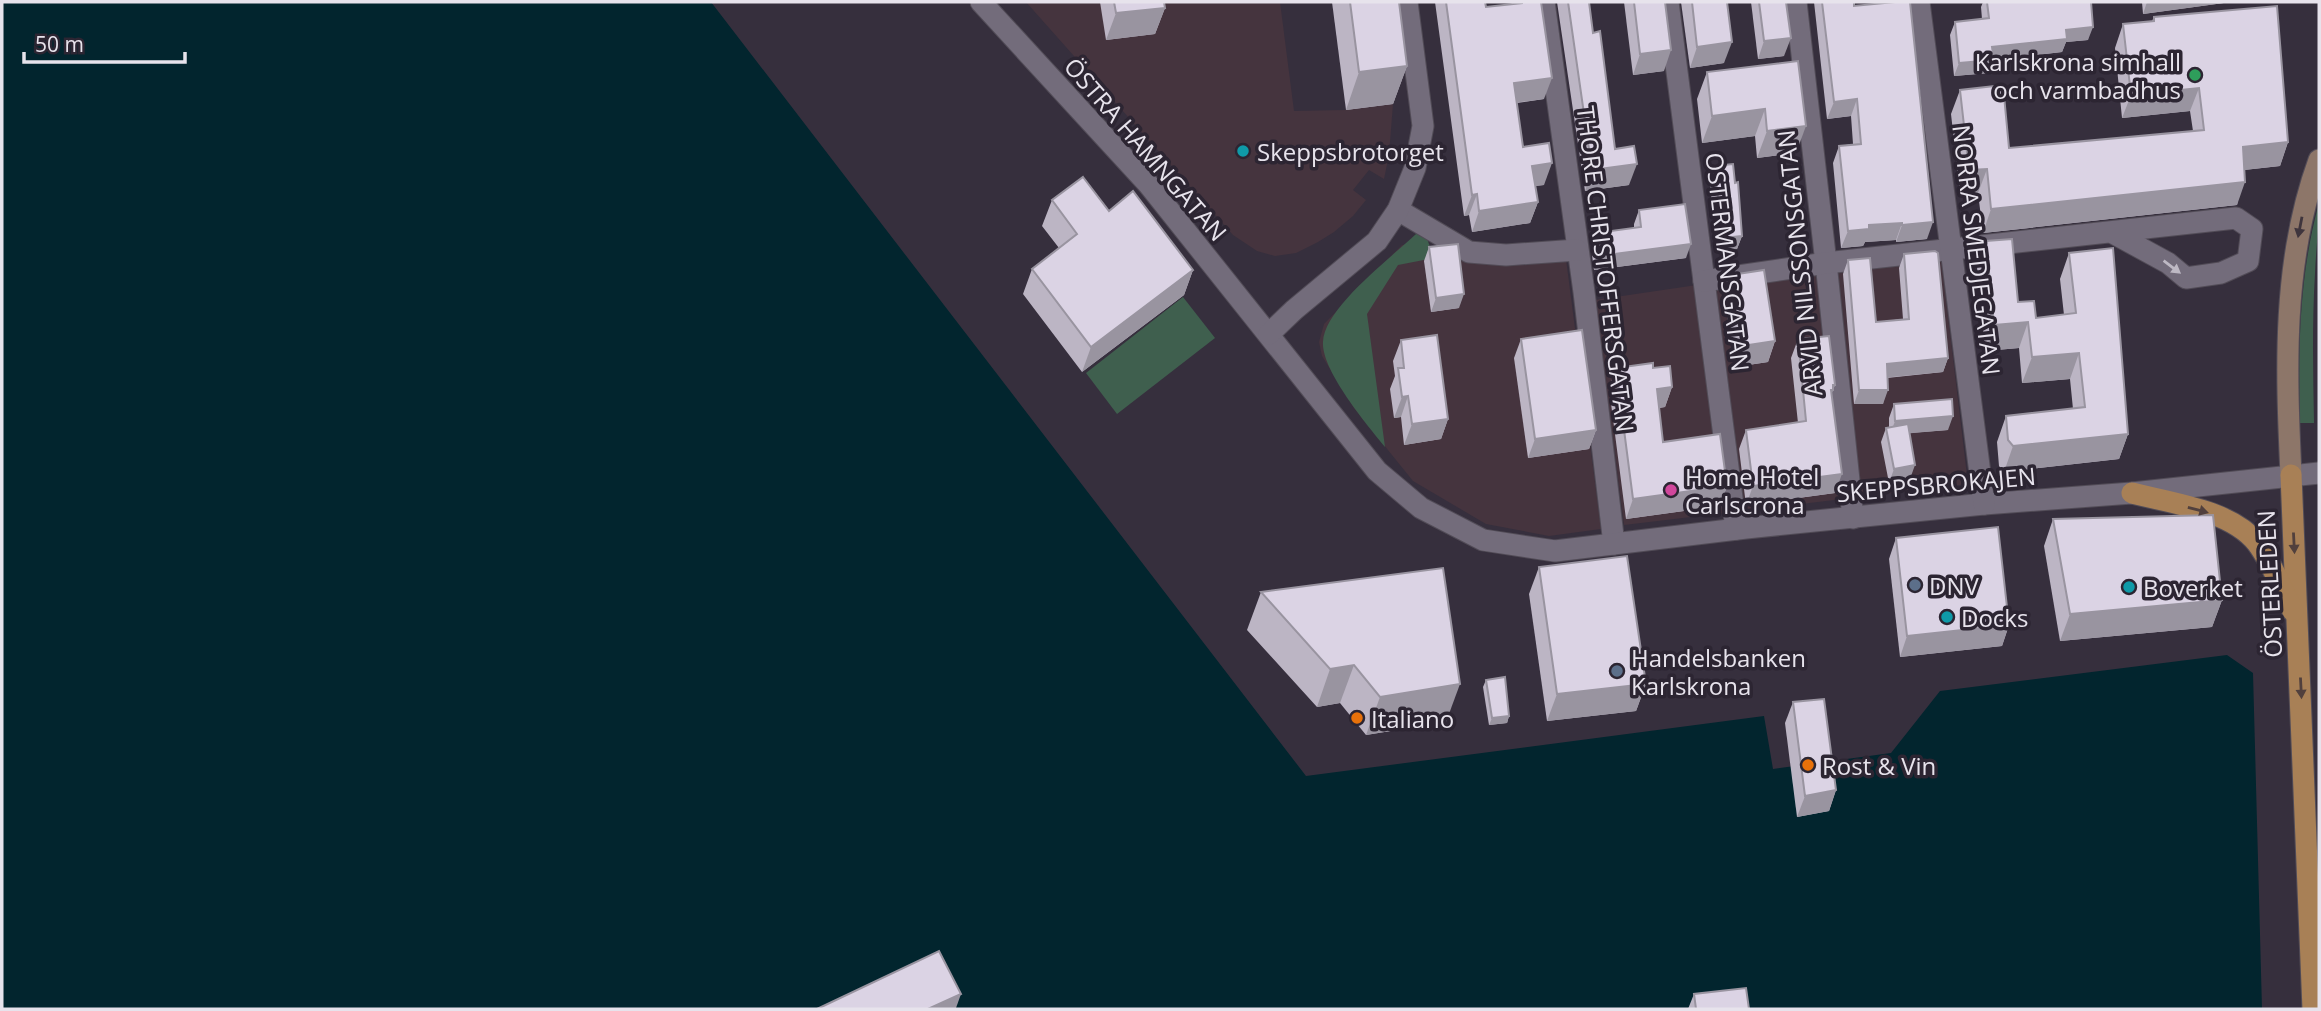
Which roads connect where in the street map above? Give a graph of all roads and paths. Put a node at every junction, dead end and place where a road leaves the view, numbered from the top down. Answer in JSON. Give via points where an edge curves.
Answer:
{"nodes":[{"id":1,"x":981,"y":2,"type":"edge"},
{"id":2,"x":1407,"y":2,"type":"edge"},
{"id":3,"x":1544,"y":2,"type":"edge"},
{"id":4,"x":1668,"y":2,"type":"edge"},
{"id":5,"x":1796,"y":2,"type":"edge"},
{"id":6,"x":1919,"y":2,"type":"edge"},
{"id":7,"x":2319,"y":160,"type":"edge"},
{"id":8,"x":1398,"y":210,"type":"junction"},
{"id":9,"x":2113,"y":233,"type":"junction"},
{"id":10,"x":1577,"y":250,"type":"junction"},
{"id":11,"x":1951,"y":251,"type":"junction"},
{"id":12,"x":1826,"y":264,"type":"junction"},
{"id":13,"x":1704,"y":281,"type":"junction"},
{"id":14,"x":1269,"y":334,"type":"junction"},
{"id":15,"x":2319,"y":473,"type":"edge"},
{"id":16,"x":2291,"y":475,"type":"junction"},
{"id":17,"x":2132,"y":493,"type":"junction"},
{"id":18,"x":1984,"y":505,"type":"junction"},
{"id":19,"x":1853,"y":518,"type":"junction"},
{"id":20,"x":1736,"y":529,"type":"junction"},
{"id":21,"x":1614,"y":544,"type":"junction"},
{"id":22,"x":2298,"y":619,"type":"junction"},
{"id":23,"x":2313,"y":1009,"type":"edge"}],
"edges":[{"from":1,"to":14,"type":"street","name":"ÖSTRA HAMNGATAN","via":[[1149,185]]},
{"from":2,"to":8,"type":"street","via":[[1423,126],[1415,168]]},
{"from":3,"to":10,"type":"street","name":"THORE CHRISTOFFERSGATAN"},
{"from":4,"to":13,"type":"street","name":"OSTERMANSGATAN"},
{"from":5,"to":12,"type":"street","name":"ARVID NILSSONSGATAN"},
{"from":6,"to":11,"type":"street","name":"NORRA SMEDJEGATAN"},
{"from":7,"to":16,"type":"main road","name":"ÖSTERLEDEN","one_way":true,"via":[[2295,250],[2290,299]]},
{"from":8,"to":10,"type":"street","via":[[1469,252],[1506,255]]},
{"from":8,"to":14,"type":"street","via":[[1377,241]]},
{"from":9,"to":9,"type":"street","one_way":true,"via":[[2186,278],[2221,273],[2248,261],[2252,229],[2236,218]]},
{"from":9,"to":11,"type":"street"},
{"from":10,"to":21,"type":"street","name":"THORE CHRISTOFFERSGATAN"},
{"from":11,"to":12,"type":"street"},
{"from":11,"to":18,"type":"street","name":"NORRA SMEDJEGATAN"},
{"from":12,"to":13,"type":"street"},
{"from":12,"to":19,"type":"street","name":"ARVID NILSSONSGATAN"},
{"from":13,"to":20,"type":"street","name":"OSTERMANSGATAN"},
{"from":14,"to":21,"type":"street","name":"SKEPPSBROKAJEN","via":[[1377,471],[1421,508],[1483,540],[1555,551]]},
{"from":15,"to":16,"type":"street","name":"SKEPPSBROKAJEN"},
{"from":16,"to":17,"type":"street","name":"SKEPPSBROKAJEN"},
{"from":16,"to":22,"type":"main road","name":"ÖSTERLEDEN","one_way":true},
{"from":17,"to":18,"type":"street","name":"SKEPPSBROKAJEN"},
{"from":17,"to":22,"type":"main road","one_way":true,"via":[[2212,514],[2241,527],[2257,543]]},
{"from":18,"to":19,"type":"street","name":"SKEPPSBROKAJEN"},
{"from":19,"to":20,"type":"street","name":"SKEPPSBROKAJEN"},
{"from":20,"to":21,"type":"street","name":"SKEPPSBROKAJEN"},
{"from":22,"to":23,"type":"main road","name":"ÖSTERLEDEN","one_way":true}]}
